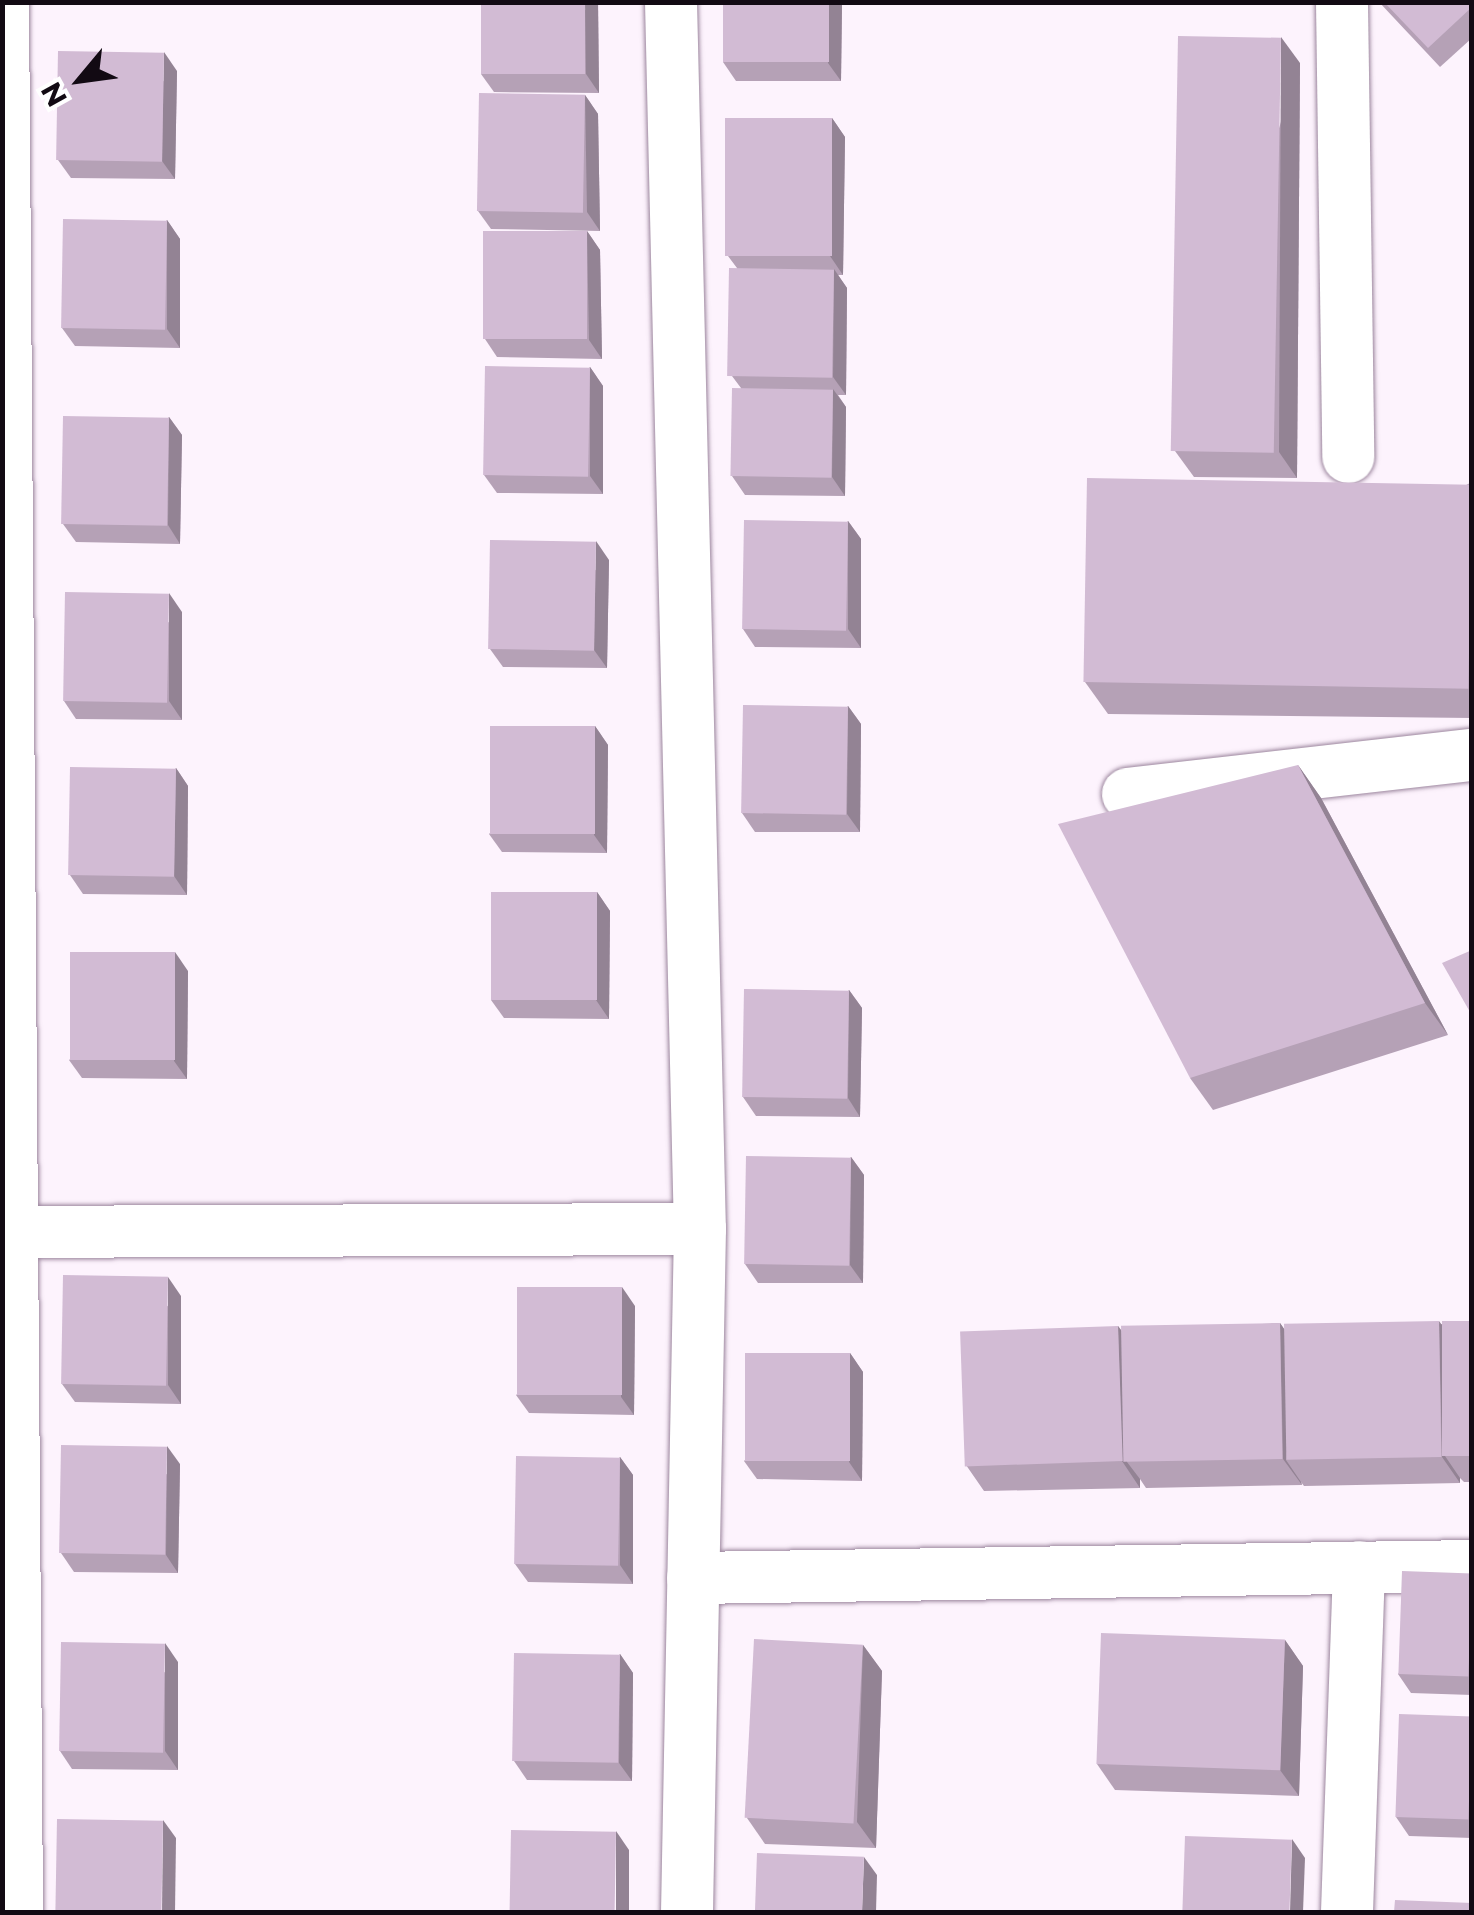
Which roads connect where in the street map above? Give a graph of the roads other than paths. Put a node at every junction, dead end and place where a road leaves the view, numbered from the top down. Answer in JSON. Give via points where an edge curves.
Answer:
{"nodes":[{"id":1,"x":3,"y":2,"type":"edge"},
{"id":2,"x":671,"y":2,"type":"edge"},
{"id":3,"x":1342,"y":2,"type":"edge"},
{"id":4,"x":1348,"y":458,"type":"dead end"},
{"id":5,"x":1472,"y":755,"type":"edge"},
{"id":6,"x":1128,"y":794,"type":"dead end"},
{"id":7,"x":700,"y":1229,"type":"junction"},
{"id":8,"x":7,"y":1232,"type":"edge"},
{"id":9,"x":1472,"y":1566,"type":"edge"},
{"id":10,"x":1360,"y":1567,"type":"junction"},
{"id":11,"x":693,"y":1578,"type":"junction"},
{"id":12,"x":17,"y":1912,"type":"edge"},
{"id":13,"x":686,"y":1912,"type":"edge"},
{"id":14,"x":1347,"y":1912,"type":"edge"}],
"edges":[{"from":1,"to":8,"type":"street"},
{"from":2,"to":7,"type":"street"},
{"from":3,"to":4,"type":"street"},
{"from":5,"to":6,"type":"street"},
{"from":7,"to":8,"type":"street"},
{"from":7,"to":11,"type":"street"},
{"from":8,"to":12,"type":"street"},
{"from":9,"to":10,"type":"street"},
{"from":10,"to":11,"type":"street"},
{"from":10,"to":14,"type":"street"},
{"from":11,"to":13,"type":"street"}]}
